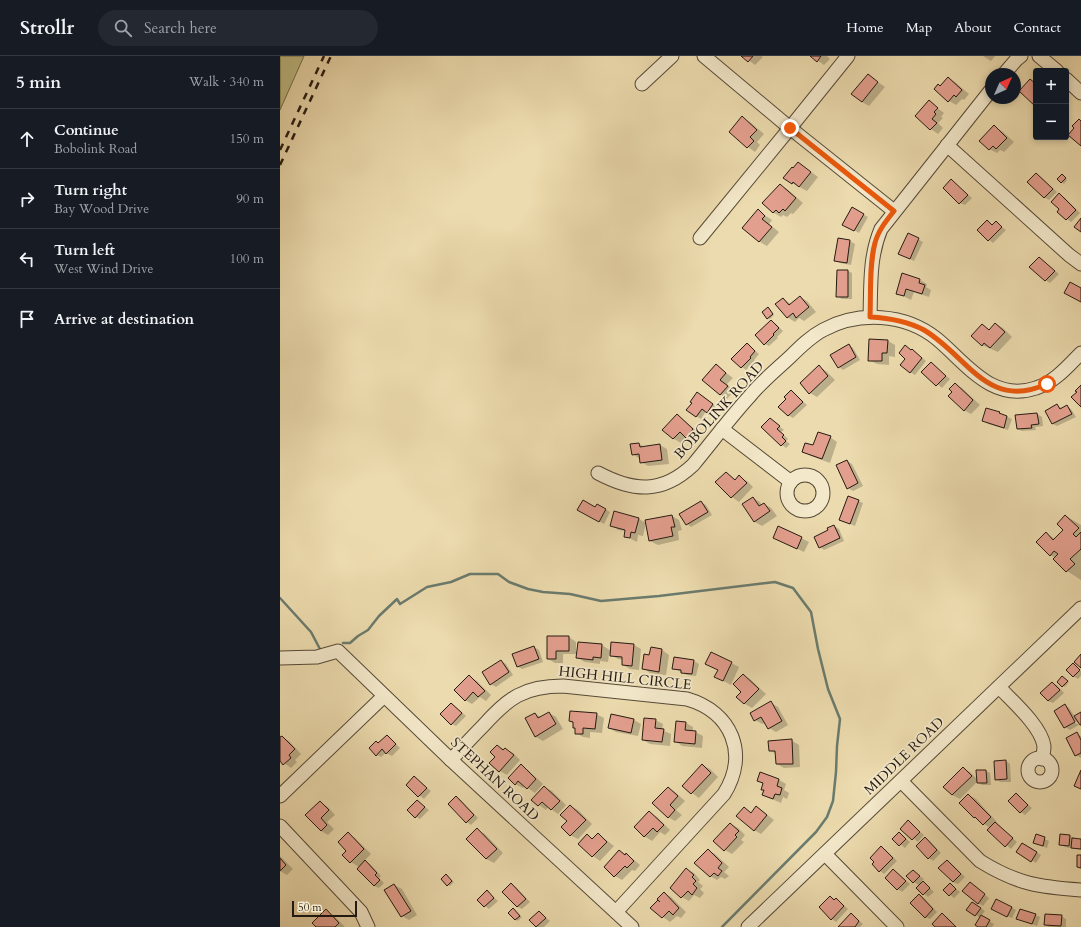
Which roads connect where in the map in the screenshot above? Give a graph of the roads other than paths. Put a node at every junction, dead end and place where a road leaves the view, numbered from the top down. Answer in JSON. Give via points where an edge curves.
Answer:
{"nodes":[{"id":1,"x":672,"y":56,"type":"edge"},
{"id":2,"x":704,"y":56,"type":"edge"},
{"id":3,"x":848,"y":56,"type":"edge"},
{"id":4,"x":1021,"y":56,"type":"edge"},
{"id":5,"x":1039,"y":56,"type":"edge"},
{"id":6,"x":1009,"y":68,"type":"edge"},
{"id":7,"x":1053,"y":68,"type":"edge"},
{"id":8,"x":1069,"y":82,"type":"edge"},
{"id":9,"x":642,"y":84,"type":"dead end"},
{"id":10,"x":1081,"y":92,"type":"edge"},
{"id":11,"x":985,"y":98,"type":"edge"},
{"id":12,"x":790,"y":128,"type":"junction"},
{"id":13,"x":947,"y":145,"type":"junction"},
{"id":14,"x":894,"y":211,"type":"junction"},
{"id":15,"x":700,"y":238,"type":"dead end"},
{"id":16,"x":1081,"y":264,"type":"edge"},
{"id":17,"x":870,"y":317,"type":"junction"},
{"id":18,"x":1081,"y":353,"type":"edge"},
{"id":19,"x":722,"y":429,"type":"junction"},
{"id":20,"x":598,"y":473,"type":"dead end"},
{"id":21,"x":791,"y":482,"type":"dead end"},
{"id":22,"x":1079,"y":614,"type":"edge"},
{"id":23,"x":280,"y":658,"type":"edge"},
{"id":24,"x":999,"y":687,"type":"junction"},
{"id":25,"x":384,"y":696,"type":"junction"},
{"id":26,"x":1042,"y":759,"type":"dead end"},
{"id":27,"x":451,"y":760,"type":"junction"},
{"id":28,"x":901,"y":781,"type":"junction"},
{"id":29,"x":280,"y":796,"type":"edge"},
{"id":30,"x":280,"y":826,"type":"edge"},
{"id":31,"x":825,"y":854,"type":"junction"},
{"id":32,"x":1081,"y":890,"type":"edge"},
{"id":33,"x":616,"y":912,"type":"junction"},
{"id":34,"x":368,"y":927,"type":"edge"},
{"id":35,"x":632,"y":927,"type":"edge"},
{"id":36,"x":748,"y":927,"type":"edge"},
{"id":37,"x":897,"y":927,"type":"edge"}],
"edges":[{"from":1,"to":9,"type":"street"},
{"from":2,"to":12,"type":"street"},
{"from":3,"to":12,"type":"street"},
{"from":4,"to":6,"type":"street"},
{"from":5,"to":7,"type":"street"},
{"from":8,"to":10,"type":"street"},
{"from":11,"to":13,"type":"street"},
{"from":12,"to":14,"type":"street"},
{"from":12,"to":15,"type":"street"},
{"from":13,"to":14,"type":"street"},
{"from":13,"to":16,"type":"street"},
{"from":14,"to":17,"type":"street","via":[[881,229],[872,254]]},
{"from":17,"to":18,"type":"street","name":"BOBOLINK ROAD","via":[[898,320],[923,330],[936,338],[982,380],[992,386],[1008,390],[1026,391],[1047,384]]},
{"from":17,"to":19,"type":"street","name":"BOBOLINK ROAD","via":[[838,323],[810,339],[767,377]]},
{"from":19,"to":20,"type":"street","name":"BOBOLINK ROAD","via":[[693,465],[674,480],[663,484],[640,488],[628,486]]},
{"from":19,"to":21,"type":"street"},
{"from":22,"to":24,"type":"street","name":"MIDDLE ROAD"},
{"from":23,"to":25,"type":"street","name":"STEPHAN ROAD","via":[[317,657],[338,652]]},
{"from":24,"to":26,"type":"street","via":[[1026,714],[1034,726],[1044,745]]},
{"from":24,"to":28,"type":"street","name":"MIDDLE ROAD"},
{"from":25,"to":27,"type":"street","name":"STEPHAN ROAD"},
{"from":25,"to":29,"type":"street"},
{"from":27,"to":33,"type":"street","name":"STEPHAN ROAD"},
{"from":27,"to":33,"type":"street","name":"HIGH HILL CIRCLE","via":[[500,707],[510,699],[536,688],[563,686],[687,699],[703,704],[717,714],[730,731],[736,752],[736,763],[730,784],[724,794]]},
{"from":28,"to":31,"type":"street","name":"MIDDLE ROAD"},
{"from":28,"to":32,"type":"street","via":[[980,861],[992,869],[1021,882],[1050,888]]},
{"from":30,"to":34,"type":"street","via":[[361,912]]},
{"from":31,"to":36,"type":"street","name":"MIDDLE ROAD"},
{"from":31,"to":37,"type":"street"},
{"from":33,"to":35,"type":"street","name":"STEPHAN ROAD"}]}
